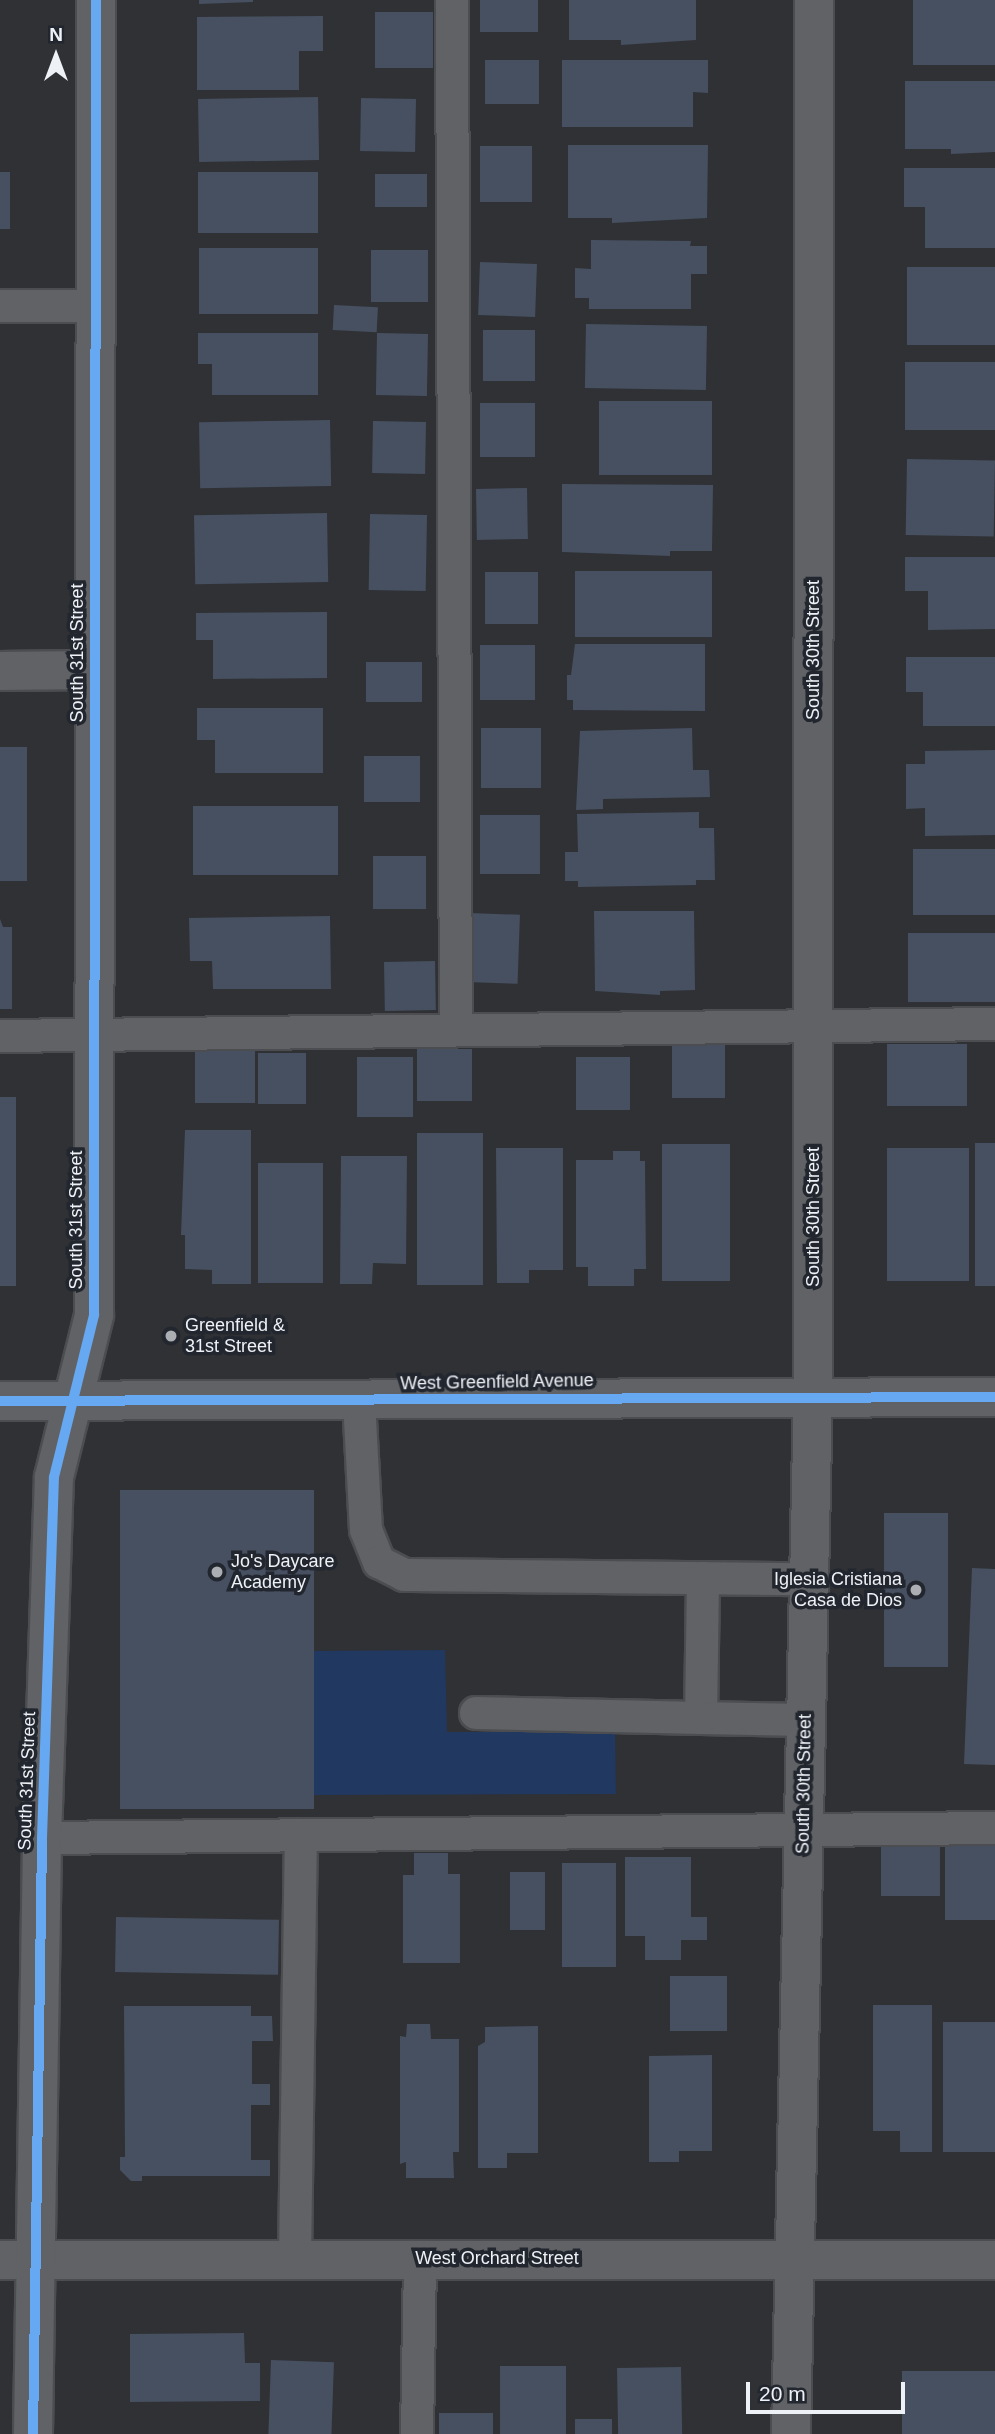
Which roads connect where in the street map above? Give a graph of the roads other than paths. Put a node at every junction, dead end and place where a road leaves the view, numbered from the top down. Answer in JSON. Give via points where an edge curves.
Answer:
{"nodes":[{"id":1,"x":96,"y":0,"type":"edge"},
{"id":2,"x":452,"y":0,"type":"edge"},
{"id":3,"x":814,"y":0,"type":"edge"},
{"id":4,"x":0,"y":306,"type":"edge"},
{"id":5,"x":95,"y":306,"type":"junction"},
{"id":6,"x":94,"y":670,"type":"junction"},
{"id":7,"x":0,"y":671,"type":"edge"},
{"id":8,"x":995,"y":1024,"type":"edge"},
{"id":9,"x":813,"y":1026,"type":"junction"},
{"id":10,"x":456,"y":1028,"type":"junction"},
{"id":11,"x":94,"y":1035,"type":"junction"},
{"id":12,"x":0,"y":1036,"type":"edge"},
{"id":13,"x":813,"y":1396,"type":"junction"},
{"id":14,"x":995,"y":1397,"type":"edge"},
{"id":15,"x":0,"y":1401,"type":"edge"},
{"id":16,"x":359,"y":1401,"type":"junction"},
{"id":17,"x":74,"y":1403,"type":"junction"},
{"id":18,"x":703,"y":1578,"type":"junction"},
{"id":19,"x":808,"y":1579,"type":"junction"},
{"id":20,"x":476,"y":1713,"type":"dead end"},
{"id":21,"x":701,"y":1718,"type":"junction"},
{"id":22,"x":806,"y":1720,"type":"junction"},
{"id":23,"x":995,"y":1828,"type":"edge"},
{"id":24,"x":803,"y":1830,"type":"junction"},
{"id":25,"x":301,"y":1835,"type":"junction"},
{"id":26,"x":42,"y":1838,"type":"junction"},
{"id":27,"x":420,"y":2257,"type":"junction"},
{"id":28,"x":295,"y":2258,"type":"junction"},
{"id":29,"x":18,"y":2260,"type":"edge"},
{"id":30,"x":794,"y":2260,"type":"junction"},
{"id":31,"x":995,"y":2260,"type":"edge"},
{"id":32,"x":33,"y":2434,"type":"edge"},
{"id":33,"x":417,"y":2434,"type":"edge"},
{"id":34,"x":791,"y":2434,"type":"edge"}],
"edges":[{"from":1,"to":5,"type":"street","name":"South 31st Street"},
{"from":2,"to":10,"type":"lane"},
{"from":3,"to":9,"type":"street","name":"South 30th Street"},
{"from":4,"to":5,"type":"lane"},
{"from":5,"to":6,"type":"street","name":"South 31st Street"},
{"from":6,"to":7,"type":"street"},
{"from":6,"to":11,"type":"street","name":"South 31st Street"},
{"from":8,"to":9,"type":"lane"},
{"from":9,"to":10,"type":"lane"},
{"from":9,"to":13,"type":"street","name":"South 30th Street"},
{"from":10,"to":11,"type":"lane"},
{"from":11,"to":12,"type":"lane"},
{"from":11,"to":17,"type":"street","name":"South 31st Street","via":[[94,1315]]},
{"from":13,"to":14,"type":"street","name":"West Greenfield Avenue"},
{"from":13,"to":16,"type":"street","name":"West Greenfield Avenue"},
{"from":13,"to":19,"type":"street","name":"South 30th Street"},
{"from":15,"to":17,"type":"street","name":"West Greenfield Avenue"},
{"from":16,"to":17,"type":"street","name":"West Greenfield Avenue"},
{"from":16,"to":18,"type":"lane","via":[[366,1530],[379,1562],[404,1575]]},
{"from":17,"to":26,"type":"street","name":"South 31st Street","via":[[54,1477]]},
{"from":18,"to":19,"type":"lane"},
{"from":18,"to":21,"type":"lane"},
{"from":19,"to":22,"type":"street","name":"South 30th Street"},
{"from":20,"to":21,"type":"lane"},
{"from":21,"to":22,"type":"lane"},
{"from":22,"to":24,"type":"street","name":"South 30th Street"},
{"from":23,"to":24,"type":"lane"},
{"from":24,"to":25,"type":"lane"},
{"from":24,"to":30,"type":"street","name":"South 30th Street"},
{"from":25,"to":26,"type":"lane"},
{"from":25,"to":28,"type":"lane"},
{"from":26,"to":29,"type":"street","name":"South 31st Street"},
{"from":27,"to":28,"type":"street","name":"West Orchard Street"},
{"from":27,"to":30,"type":"street","name":"West Orchard Street"},
{"from":27,"to":33,"type":"lane"},
{"from":28,"to":29,"type":"street","name":"West Orchard Street"},
{"from":29,"to":32,"type":"street","name":"South 31st Street"},
{"from":30,"to":31,"type":"street","name":"West Orchard Street"},
{"from":30,"to":34,"type":"street","name":"South 30th Street"}]}
